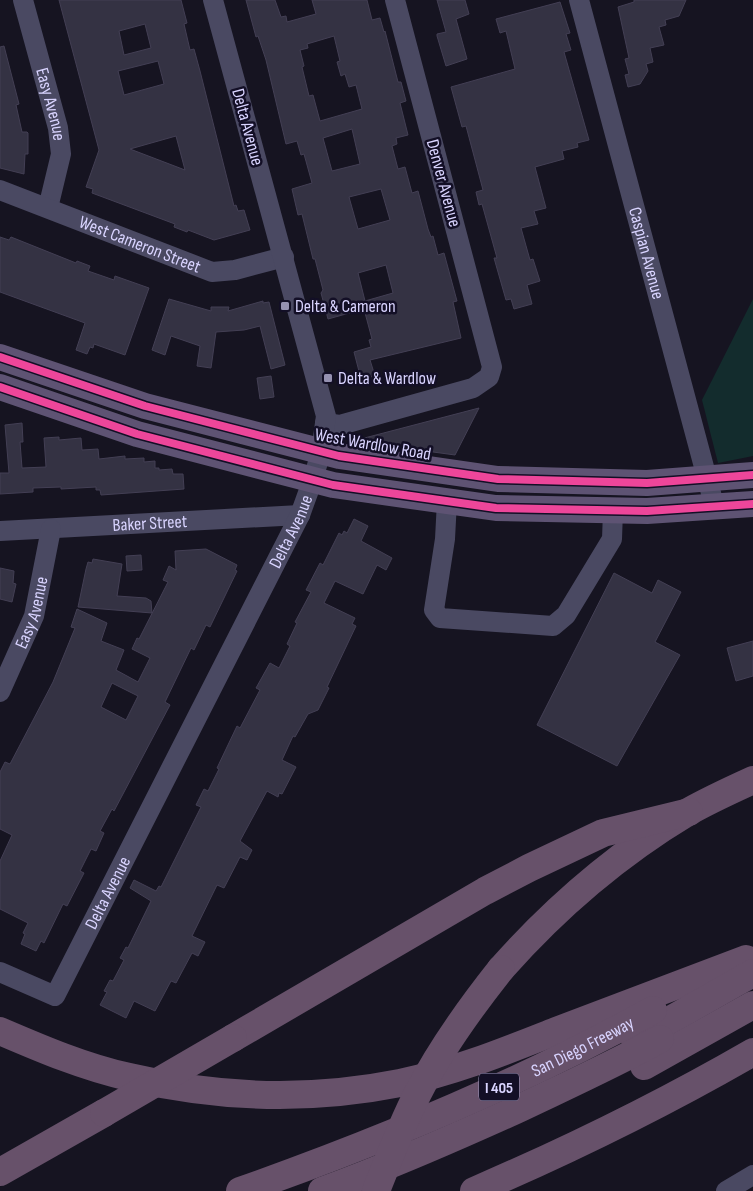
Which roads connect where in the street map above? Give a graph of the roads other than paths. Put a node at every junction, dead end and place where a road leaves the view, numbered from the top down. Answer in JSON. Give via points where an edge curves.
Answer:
{"nodes":[{"id":1,"x":23,"y":0,"type":"edge"},
{"id":2,"x":213,"y":0,"type":"edge"},
{"id":3,"x":395,"y":0,"type":"edge"},
{"id":4,"x":579,"y":0,"type":"edge"},
{"id":5,"x":0,"y":190,"type":"edge"},
{"id":6,"x":48,"y":208,"type":"junction"},
{"id":7,"x":284,"y":257,"type":"junction"},
{"id":8,"x":0,"y":357,"type":"edge"},
{"id":9,"x":0,"y":387,"type":"edge"},
{"id":10,"x":325,"y":423,"type":"junction"},
{"id":11,"x":321,"y":452,"type":"junction"},
{"id":12,"x":753,"y":476,"type":"edge"},
{"id":13,"x":707,"y":479,"type":"junction"},
{"id":14,"x":313,"y":480,"type":"junction"},
{"id":15,"x":447,"y":501,"type":"junction"},
{"id":16,"x":753,"y":504,"type":"edge"},
{"id":17,"x":715,"y":508,"type":"junction"},
{"id":18,"x":613,"y":511,"type":"junction"},
{"id":19,"x":300,"y":515,"type":"junction"},
{"id":20,"x":51,"y":529,"type":"junction"},
{"id":21,"x":0,"y":531,"type":"edge"},
{"id":22,"x":0,"y":692,"type":"edge"},
{"id":23,"x":753,"y":780,"type":"edge"},
{"id":24,"x":688,"y":812,"type":"junction"},
{"id":25,"x":751,"y":962,"type":"edge"},
{"id":26,"x":0,"y":972,"type":"edge"},
{"id":27,"x":753,"y":986,"type":"edge"},
{"id":28,"x":753,"y":1005,"type":"edge"},
{"id":29,"x":0,"y":1031,"type":"edge"},
{"id":30,"x":753,"y":1052,"type":"edge"},
{"id":31,"x":0,"y":1172,"type":"edge"},
{"id":32,"x":753,"y":1175,"type":"edge"},
{"id":33,"x":240,"y":1191,"type":"edge"},
{"id":34,"x":293,"y":1191,"type":"edge"},
{"id":35,"x":322,"y":1191,"type":"edge"},
{"id":36,"x":367,"y":1191,"type":"edge"},
{"id":37,"x":376,"y":1191,"type":"edge"},
{"id":38,"x":474,"y":1191,"type":"edge"},
{"id":39,"x":726,"y":1191,"type":"edge"}],
"edges":[{"from":1,"to":6,"type":"street","name":"Easy Avenue","via":[[58,128],[61,154]]},
{"from":2,"to":7,"type":"street","name":"Delta Avenue"},
{"from":3,"to":10,"type":"street","name":"Denver Avenue","via":[[492,367],[489,377],[473,388],[340,425]]},
{"from":4,"to":13,"type":"street","name":"Caspian Avenue"},
{"from":5,"to":6,"type":"street","name":"West Cameron Street"},
{"from":6,"to":7,"type":"street","name":"West Cameron Street","via":[[212,272],[235,270]]},
{"from":7,"to":10,"type":"street","name":"Delta Avenue","via":[[326,416]]},
{"from":8,"to":11,"type":"main road","name":"West Wardlow Road","via":[[145,406]]},
{"from":9,"to":14,"type":"main road","via":[[137,434]]},
{"from":10,"to":11,"type":"street","name":"Delta Avenue"},
{"from":11,"to":13,"type":"main road","name":"West Wardlow Road","via":[[498,479],[647,482]]},
{"from":11,"to":14,"type":"street","name":"Delta Avenue"},
{"from":12,"to":13,"type":"main road","name":"West Wardlow Road"},
{"from":13,"to":17,"type":"street","name":"Caspian Avenue"},
{"from":14,"to":15,"type":"main road"},
{"from":14,"to":19,"type":"street","name":"Delta Avenue"},
{"from":15,"to":18,"type":"main road","via":[[496,508]]},
{"from":15,"to":18,"type":"street","via":[[445,539],[434,610],[440,618],[553,626],[566,615],[612,539]]},
{"from":16,"to":17,"type":"main road"},
{"from":17,"to":18,"type":"main road"},
{"from":19,"to":20,"type":"street","name":"Baker Street"},
{"from":19,"to":26,"type":"street","name":"Delta Avenue","via":[[55,996]]},
{"from":20,"to":21,"type":"street","name":"Baker Street"},
{"from":20,"to":22,"type":"street","name":"Easy Avenue","via":[[34,616]]},
{"from":23,"to":24,"type":"highway"},
{"from":24,"to":31,"type":"highway","bridge":true,"via":[[603,833],[529,868]]},
{"from":24,"to":37,"type":"highway","bridge":true,"via":[[643,841],[563,904],[501,968],[439,1055],[402,1126]]},
{"from":25,"to":29,"type":"highway","via":[[453,1069],[358,1090],[272,1095],[200,1090],[94,1067]]},
{"from":25,"to":33,"type":"highway","name":"San Diego Freeway","number":"I 405","via":[[520,1078],[368,1144]]},
{"from":25,"to":34,"type":"highway","via":[[621,1047],[425,1140]]},
{"from":27,"to":35,"type":"highway","via":[[564,1088],[429,1150]]},
{"from":28,"to":36,"type":"highway","number":"I 405","via":[[581,1098]]},
{"from":30,"to":38,"type":"highway","via":[[672,1097]]},
{"from":32,"to":39,"type":"street"}]}
